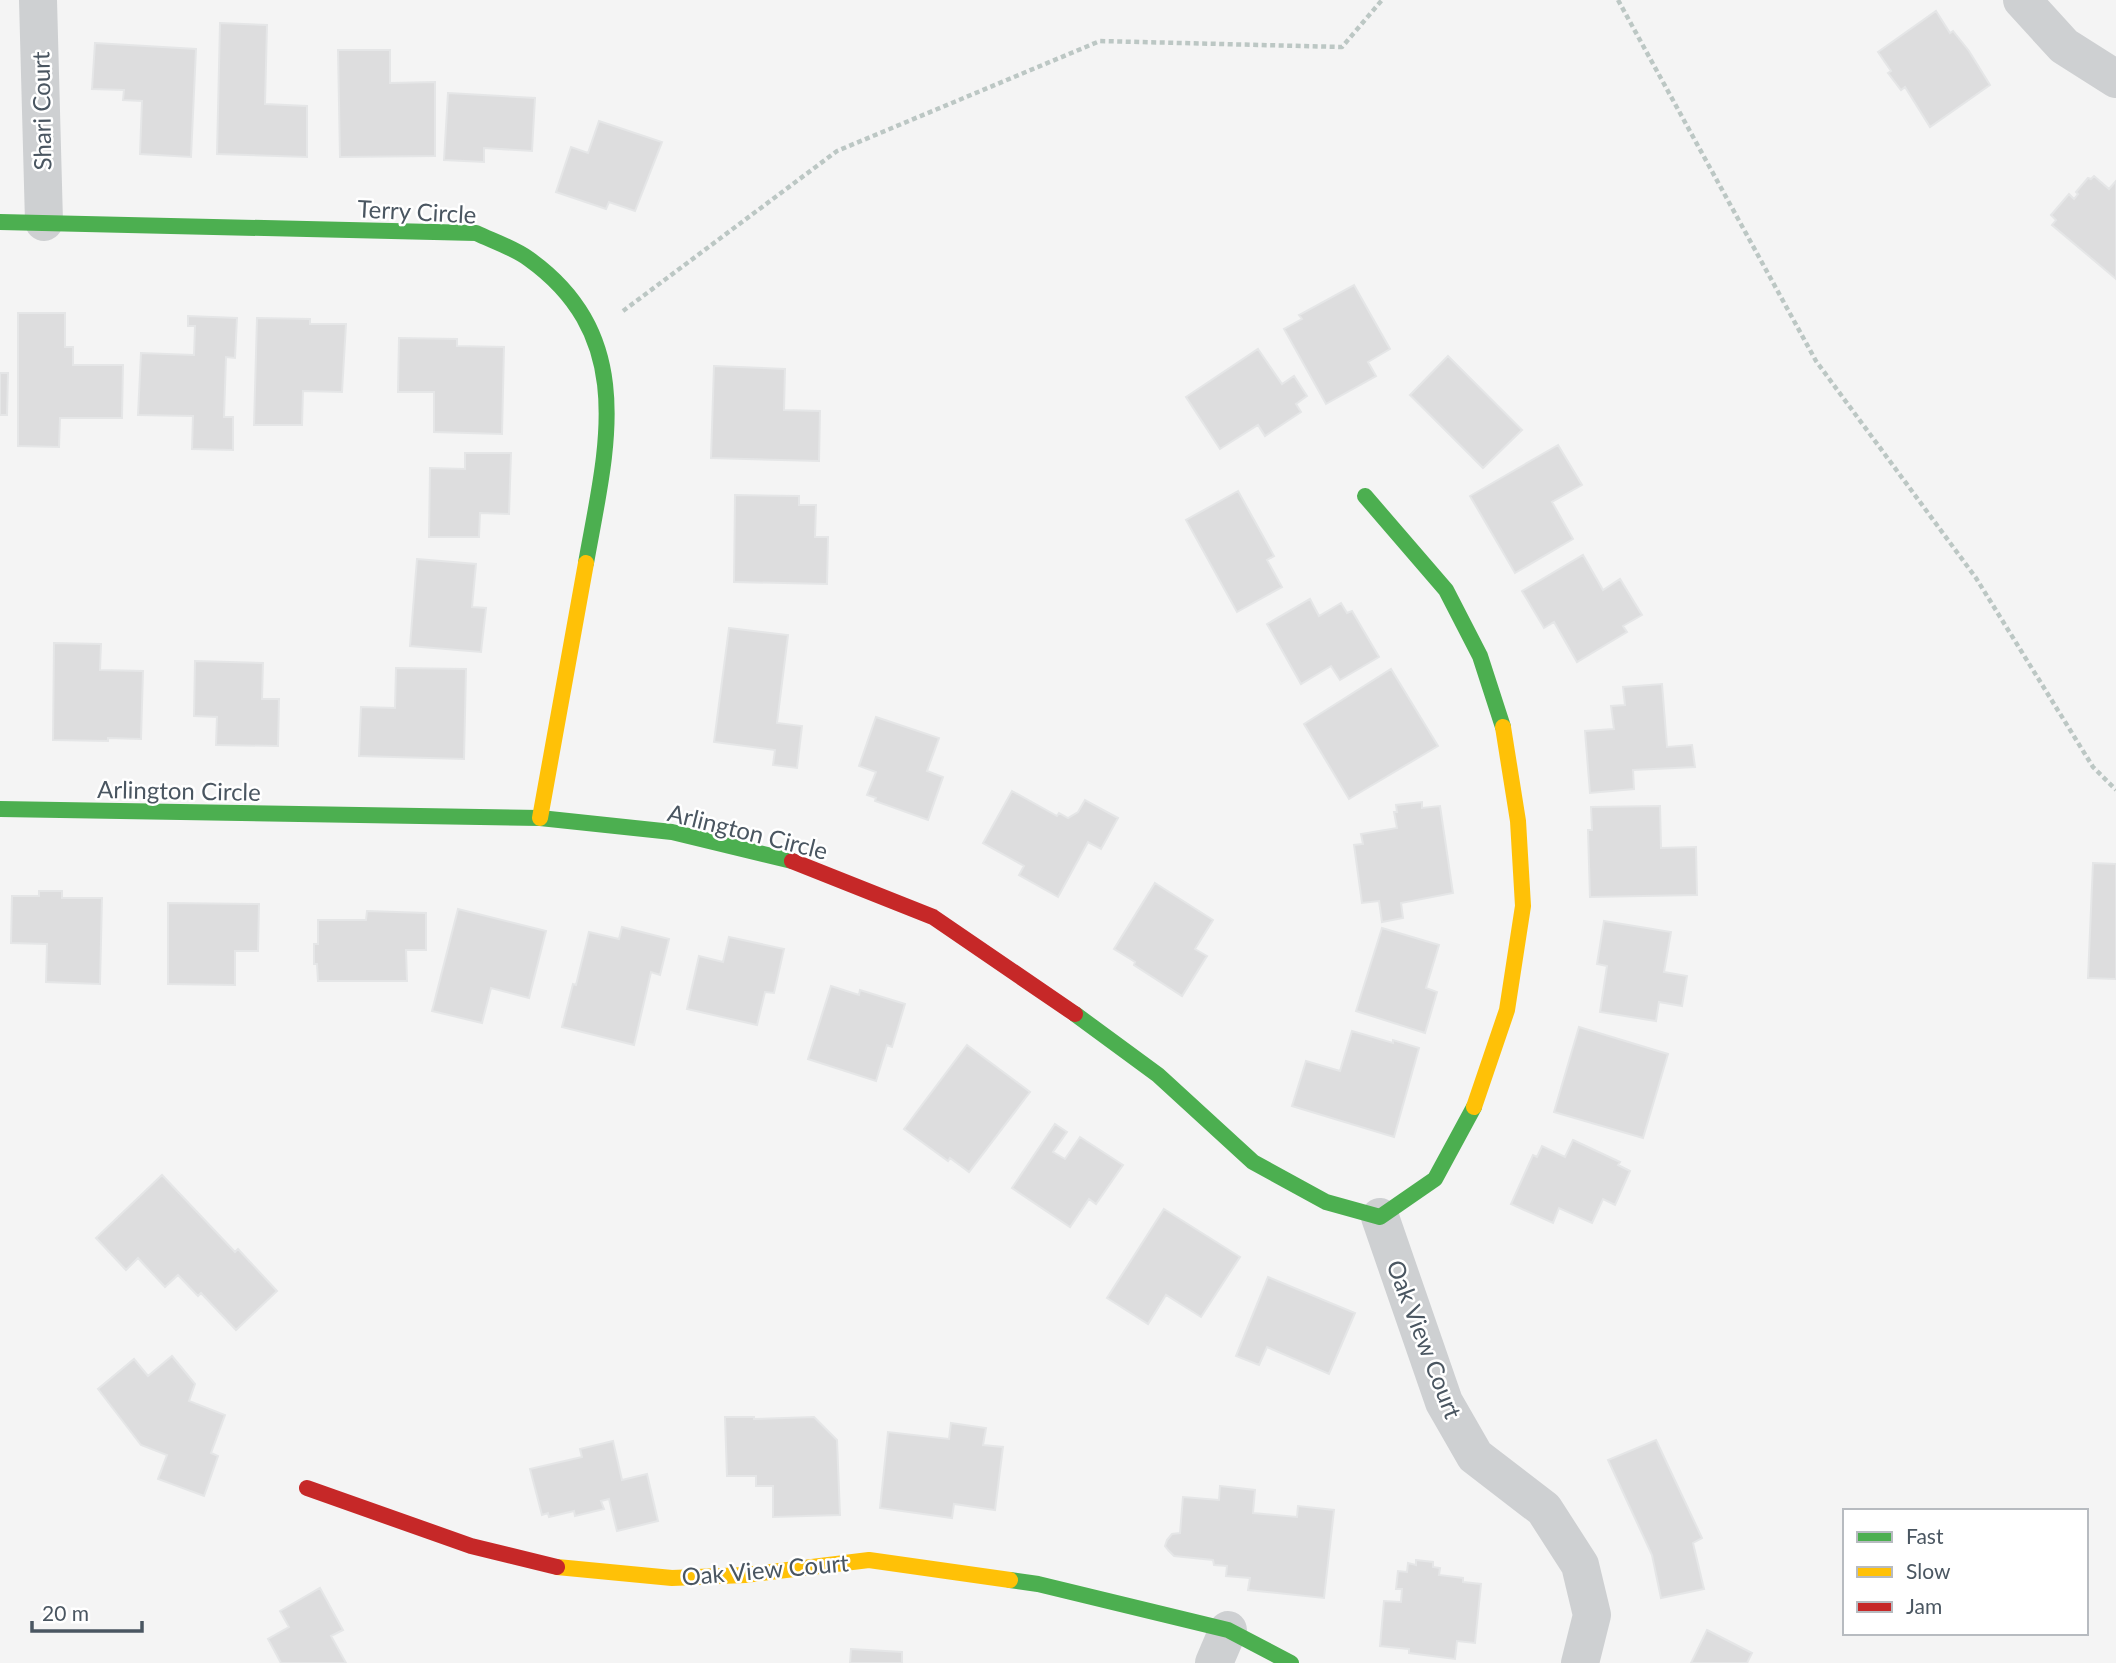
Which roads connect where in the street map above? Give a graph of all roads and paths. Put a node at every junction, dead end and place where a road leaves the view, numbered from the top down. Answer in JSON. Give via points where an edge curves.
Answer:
{"nodes":[{"id":1,"x":38,"y":0,"type":"edge"},
{"id":2,"x":1382,"y":0,"type":"edge"},
{"id":3,"x":1618,"y":0,"type":"edge"},
{"id":4,"x":2022,"y":0,"type":"edge"},
{"id":5,"x":2116,"y":79,"type":"edge"},
{"id":6,"x":0,"y":222,"type":"edge"},
{"id":7,"x":44,"y":222,"type":"junction"},
{"id":8,"x":593,"y":333,"type":"junction"},
{"id":9,"x":1365,"y":496,"type":"dead end"},
{"id":10,"x":2116,"y":790,"type":"edge"},
{"id":11,"x":0,"y":809,"type":"edge"},
{"id":12,"x":540,"y":818,"type":"junction"},
{"id":13,"x":1380,"y":1217,"type":"junction"},
{"id":14,"x":307,"y":1488,"type":"dead end"},
{"id":15,"x":1221,"y":1647,"type":"edge"},
{"id":16,"x":1291,"y":1663,"type":"edge"},
{"id":17,"x":1580,"y":1663,"type":"edge"}],
"edges":[{"from":1,"to":7,"type":"street","name":"Shari Court"},
{"from":2,"to":8,"type":"path","via":[[1342,47],[1100,41],[837,150]]},
{"from":3,"to":10,"type":"path","via":[[1816,361],[1976,578],[2093,766]]},
{"from":4,"to":5,"type":"street","via":[[2064,46]]},
{"from":6,"to":7,"type":"street","name":"Terry Circle"},
{"from":7,"to":8,"type":"street","name":"Terry Circle","via":[[476,233],[528,258],[568,294]]},
{"from":8,"to":12,"type":"street","name":"Terry Circle","via":[[606,381],[607,444]]},
{"from":9,"to":13,"type":"street","via":[[1446,590],[1480,656],[1502,719],[1518,821],[1523,906],[1507,1010],[1479,1098],[1435,1179]]},
{"from":11,"to":12,"type":"street","name":"Arlington Circle"},
{"from":12,"to":13,"type":"street","name":"Arlington Circle","via":[[672,831],[797,862],[933,917],[1158,1075],[1253,1163],[1326,1202]]},
{"from":13,"to":17,"type":"street","name":"Oak View Court","via":[[1444,1402],[1475,1456],[1544,1509],[1580,1565],[1592,1615]]},
{"from":14,"to":15,"type":"street","name":"Oak View Court","via":[[471,1546],[557,1567],[672,1578],[745,1575],[869,1560],[1038,1584]]},
{"from":15,"to":16,"type":"street","name":"Oak View Court"}]}
